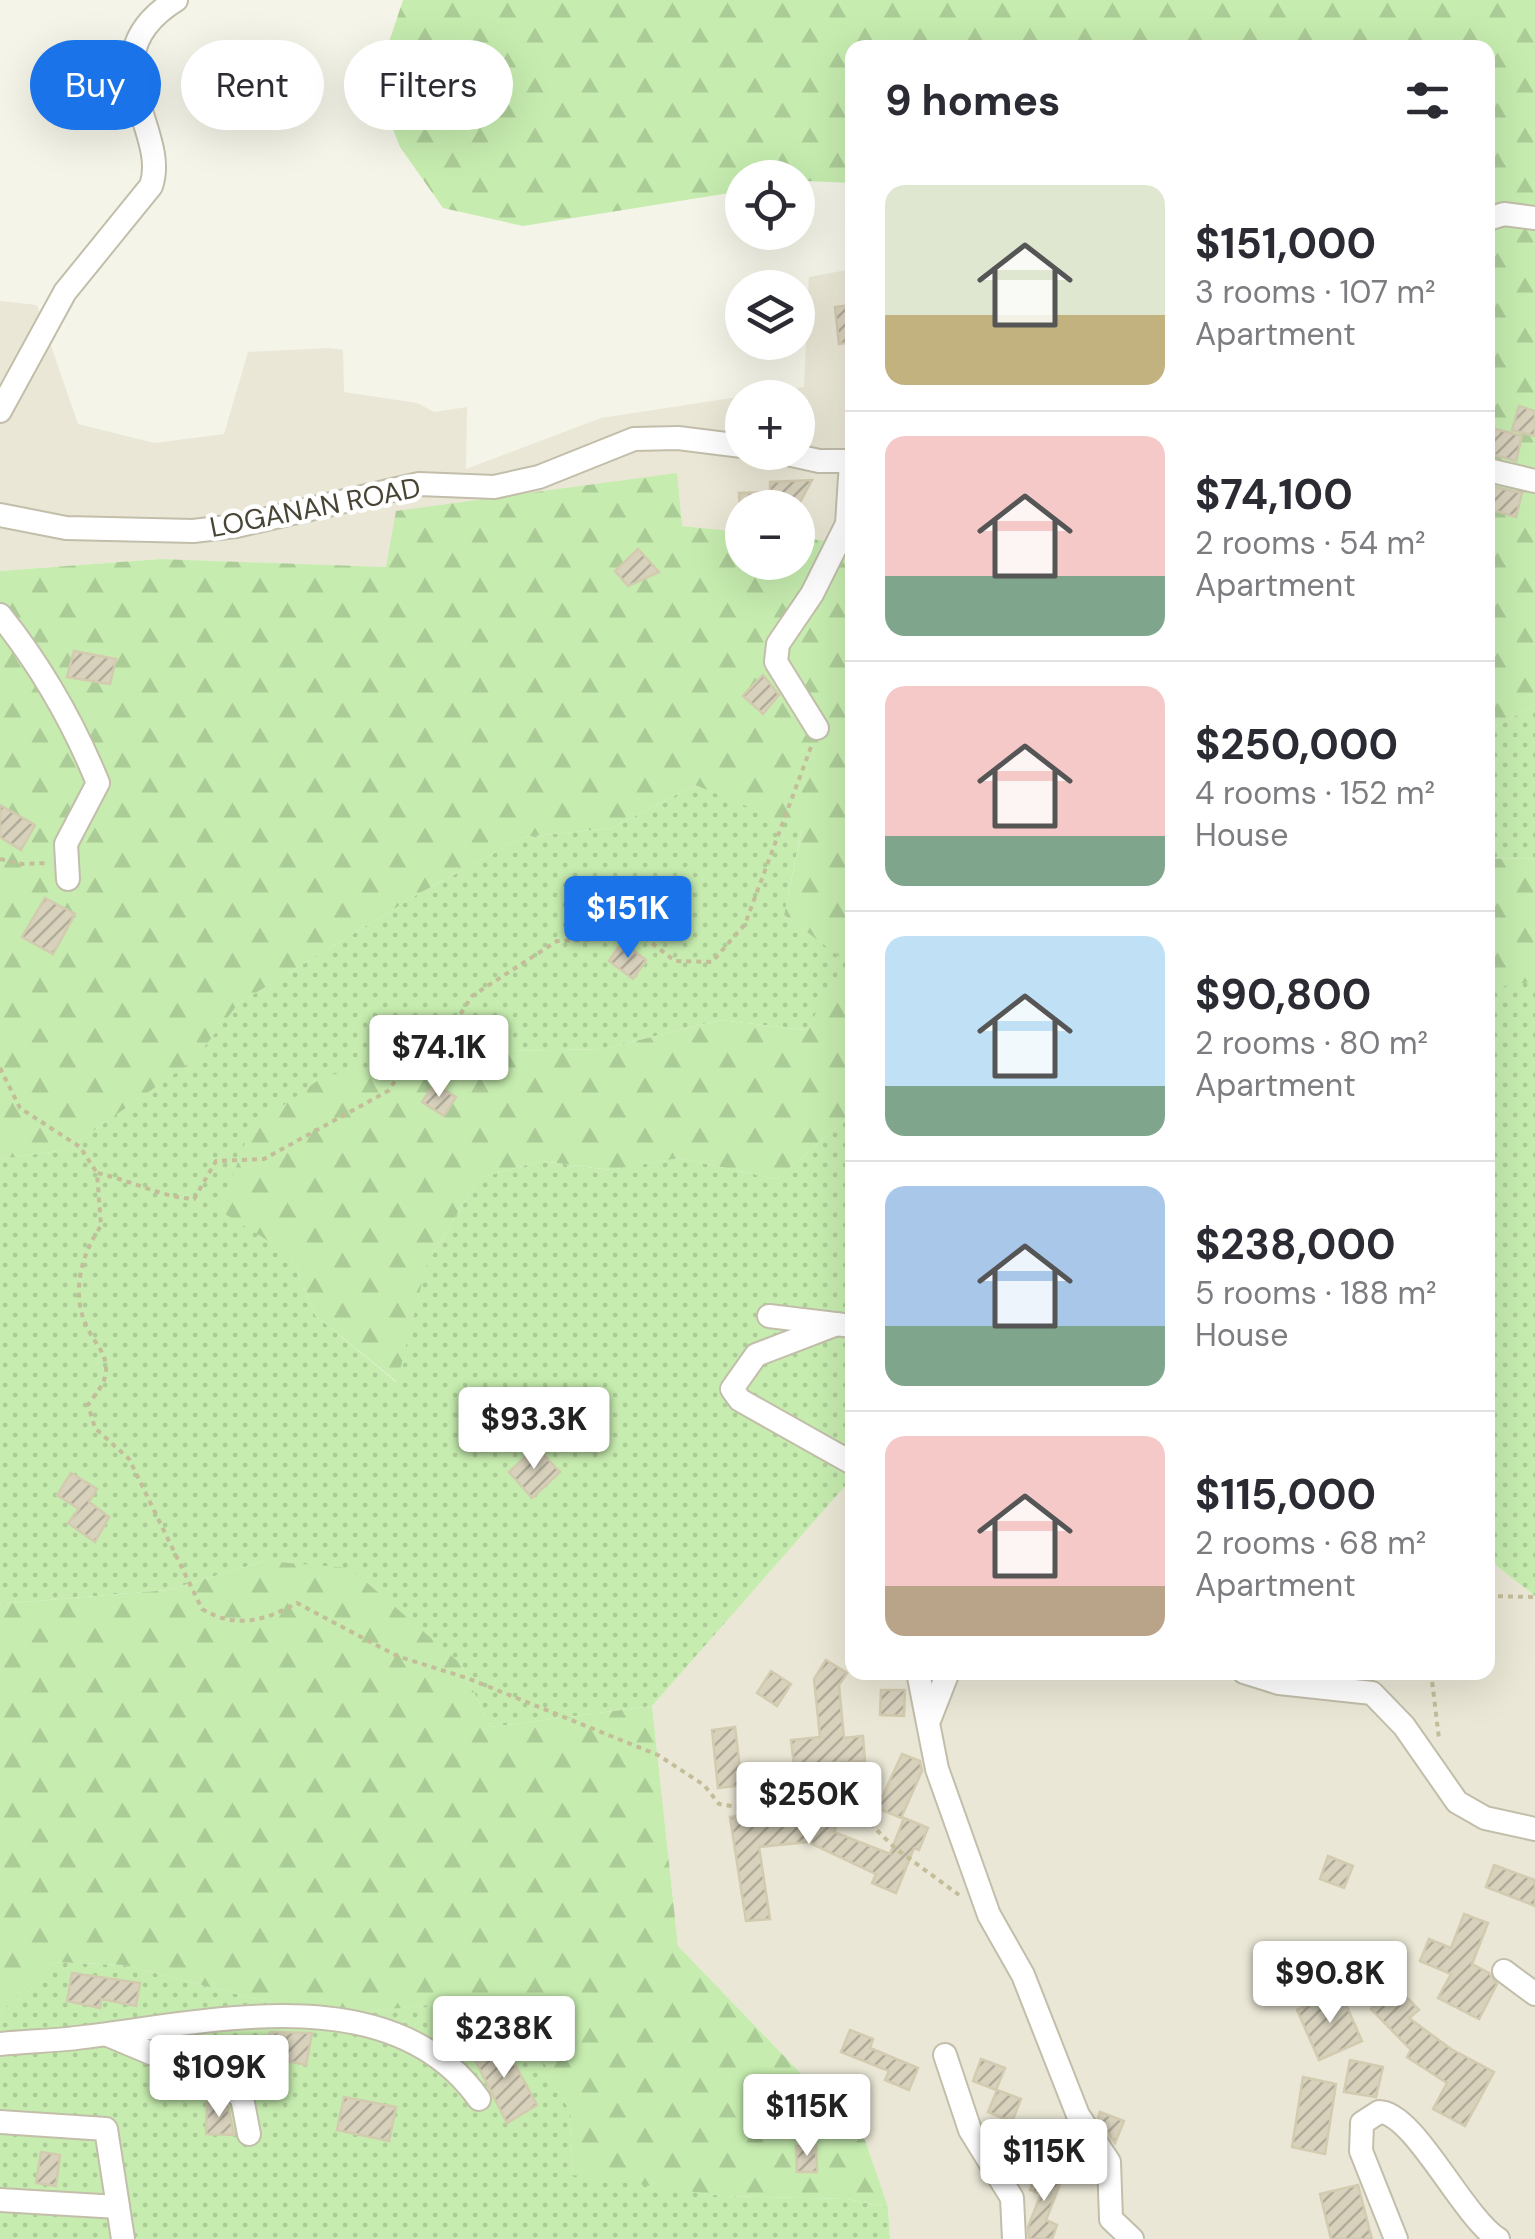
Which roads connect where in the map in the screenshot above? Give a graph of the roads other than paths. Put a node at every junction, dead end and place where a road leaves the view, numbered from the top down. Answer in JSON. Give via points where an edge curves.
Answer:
{"nodes":[{"id":1,"x":176,"y":0,"type":"edge"},
{"id":2,"x":1495,"y":217,"type":"edge"},
{"id":3,"x":1535,"y":218,"type":"edge"},
{"id":4,"x":0,"y":411,"type":"edge"},
{"id":5,"x":725,"y":444,"type":"edge"},
{"id":6,"x":815,"y":457,"type":"edge"},
{"id":7,"x":845,"y":461,"type":"edge"},
{"id":8,"x":1495,"y":472,"type":"edge"},
{"id":9,"x":1535,"y":481,"type":"edge"},
{"id":10,"x":0,"y":515,"type":"edge"},
{"id":11,"x":845,"y":528,"type":"edge"},
{"id":12,"x":0,"y":615,"type":"edge"},
{"id":13,"x":817,"y":728,"type":"road end"},
{"id":14,"x":67,"y":868,"type":"road end"},
{"id":15,"x":769,"y":1316,"type":"dead end"},
{"id":16,"x":844,"y":1325,"type":"edge"},
{"id":17,"x":845,"y":1459,"type":"edge"},
{"id":18,"x":919,"y":1680,"type":"edge"},
{"id":19,"x":943,"y":1680,"type":"edge"},
{"id":20,"x":1269,"y":1680,"type":"edge"},
{"id":21,"x":928,"y":1726,"type":"junction"},
{"id":22,"x":1535,"y":1829,"type":"edge"},
{"id":23,"x":1504,"y":1972,"type":"dead end"},
{"id":24,"x":1535,"y":1994,"type":"edge"},
{"id":25,"x":104,"y":2034,"type":"junction"},
{"id":26,"x":0,"y":2044,"type":"edge"},
{"id":27,"x":945,"y":2055,"type":"dead end"},
{"id":28,"x":479,"y":2098,"type":"dead end"},
{"id":29,"x":0,"y":2122,"type":"edge"},
{"id":30,"x":250,"y":2134,"type":"dead end"},
{"id":31,"x":0,"y":2200,"type":"edge"},
{"id":32,"x":118,"y":2208,"type":"junction"},
{"id":33,"x":123,"y":2239,"type":"edge"},
{"id":34,"x":1014,"y":2239,"type":"edge"},
{"id":35,"x":1132,"y":2239,"type":"edge"},
{"id":36,"x":1396,"y":2239,"type":"edge"},
{"id":37,"x":1498,"y":2239,"type":"edge"}],
"edges":[{"from":1,"to":4,"type":"street","via":[[146,26],[131,81],[156,165],[151,186],[74,279]]},
{"from":2,"to":3,"type":"street"},
{"from":5,"to":10,"type":"street","name":"LOGANAN ROAD","via":[[634,439],[494,487],[419,484],[193,531],[66,528]]},
{"from":6,"to":7,"type":"street"},
{"from":8,"to":9,"type":"street"},
{"from":11,"to":13,"type":"street","via":[[778,644],[776,662]]},
{"from":12,"to":14,"type":"street","via":[[35,658],[98,783],[66,844]]},
{"from":15,"to":16,"type":"street"},
{"from":16,"to":17,"type":"street","via":[[756,1355],[732,1389],[740,1400]]},
{"from":18,"to":21,"type":"street"},
{"from":19,"to":21,"type":"street"},
{"from":20,"to":22,"type":"street","via":[[1372,1693],[1457,1802],[1485,1818]]},
{"from":21,"to":35,"type":"street","via":[[989,1915],[1023,1975],[1078,2115],[1109,2162],[1111,2218]]},
{"from":23,"to":24,"type":"street"},
{"from":25,"to":26,"type":"street"},
{"from":25,"to":28,"type":"street","via":[[248,2015],[362,2026],[413,2039],[441,2056]]},
{"from":25,"to":30,"type":"street","via":[[227,2086],[242,2098]]},
{"from":27,"to":34,"type":"street","via":[[970,2130],[1012,2198]]},
{"from":29,"to":32,"type":"street","via":[[106,2128]]},
{"from":31,"to":32,"type":"street"},
{"from":32,"to":33,"type":"street"},
{"from":36,"to":37,"type":"street","via":[[1361,2151],[1362,2123],[1379,2112],[1404,2122],[1469,2213]]}]}
